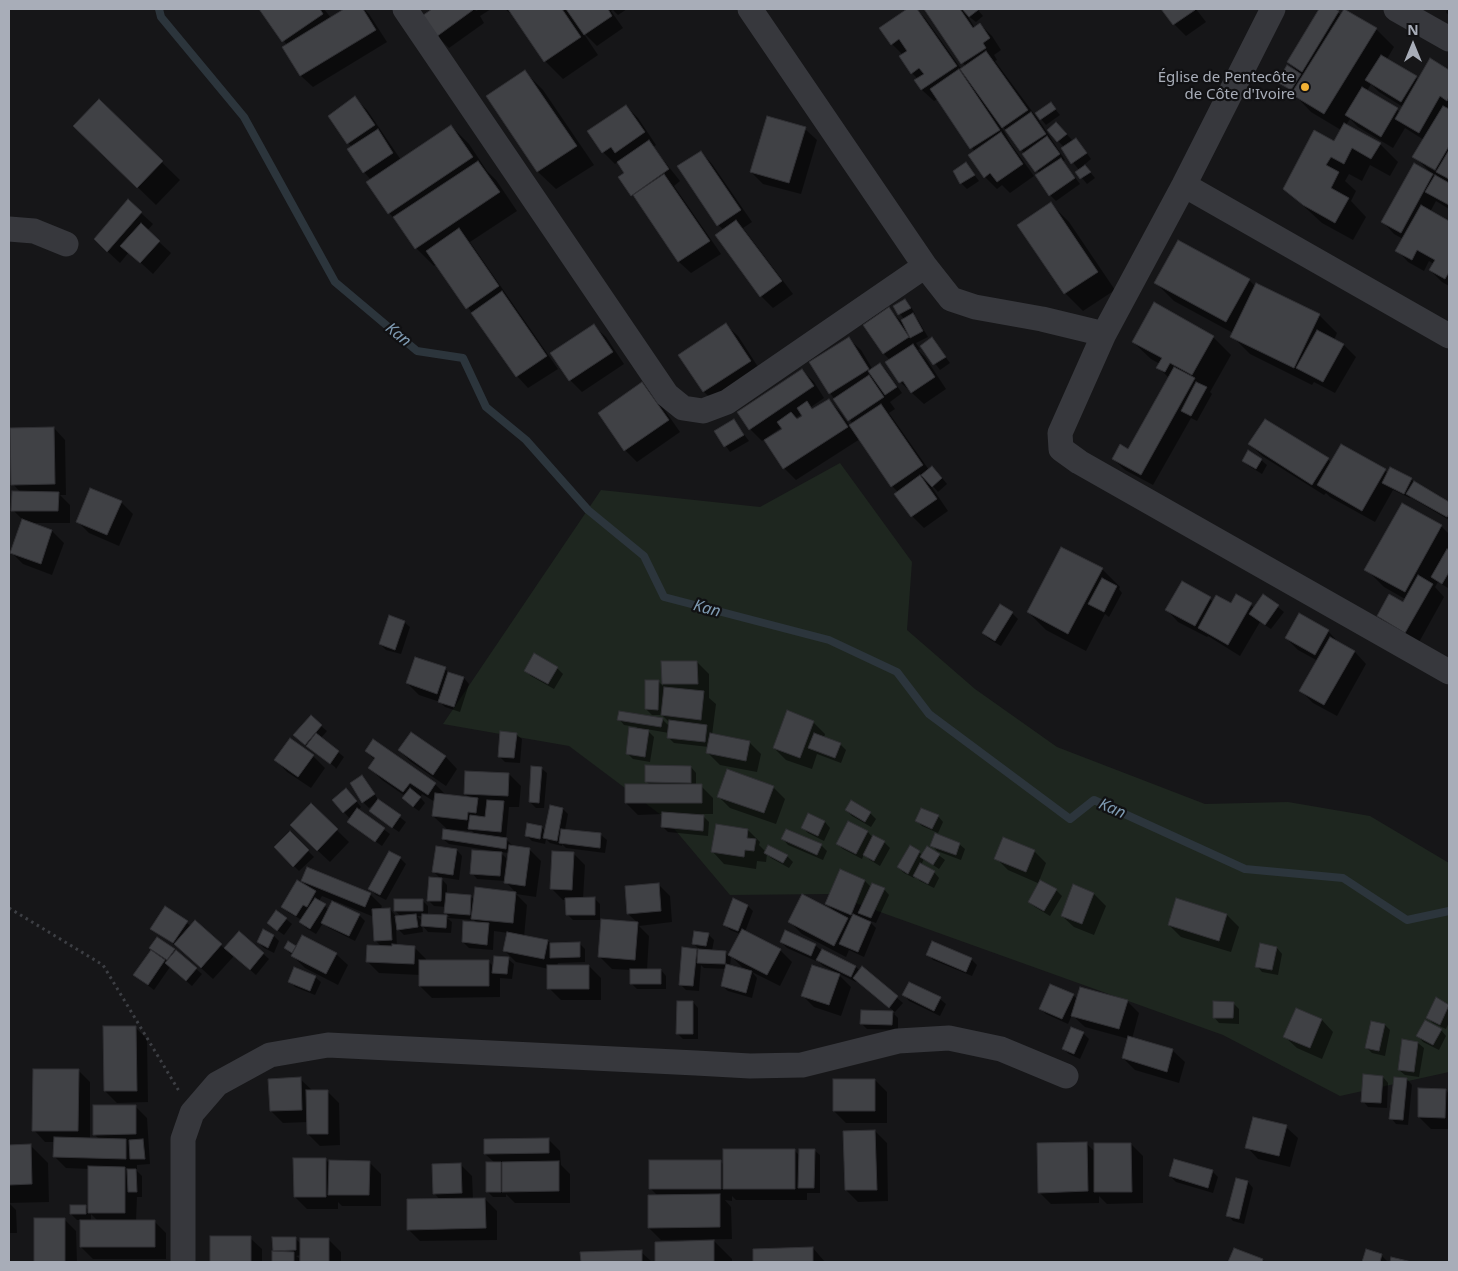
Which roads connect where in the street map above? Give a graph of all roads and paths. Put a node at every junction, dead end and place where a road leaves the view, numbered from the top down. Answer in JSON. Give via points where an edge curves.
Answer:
{"nodes":[{"id":1,"x":406,"y":9,"type":"edge"},
{"id":2,"x":750,"y":9,"type":"edge"},
{"id":3,"x":1273,"y":9,"type":"edge"},
{"id":4,"x":1396,"y":9,"type":"edge"},
{"id":5,"x":1449,"y":39,"type":"edge"},
{"id":6,"x":1184,"y":185,"type":"junction"},
{"id":7,"x":9,"y":229,"type":"edge"},
{"id":8,"x":66,"y":244,"type":"dead end"},
{"id":9,"x":926,"y":266,"type":"junction"},
{"id":10,"x":1104,"y":334,"type":"junction"},
{"id":11,"x":1449,"y":336,"type":"edge"},
{"id":12,"x":1449,"y":672,"type":"edge"},
{"id":13,"x":9,"y":908,"type":"edge"},
{"id":14,"x":1066,"y":1076,"type":"dead end"},
{"id":15,"x":192,"y":1113,"type":"junction"},
{"id":16,"x":183,"y":1262,"type":"edge"}],
"edges":[{"from":1,"to":9,"type":"street","via":[[667,395],[683,408],[703,411],[727,402]]},
{"from":2,"to":9,"type":"street"},
{"from":3,"to":6,"type":"street"},
{"from":4,"to":5,"type":"street"},
{"from":6,"to":10,"type":"street"},
{"from":6,"to":11,"type":"street"},
{"from":7,"to":8,"type":"street","via":[[34,231]]},
{"from":9,"to":10,"type":"street","via":[[951,299]]},
{"from":10,"to":12,"type":"street","via":[[1060,433],[1061,449]]},
{"from":13,"to":15,"type":"path","via":[[103,965]]},
{"from":14,"to":15,"type":"street","via":[[1001,1050],[949,1038],[898,1041],[802,1065],[750,1066],[328,1045],[270,1055],[217,1084]]},
{"from":15,"to":16,"type":"street","via":[[182,1139]]}]}
